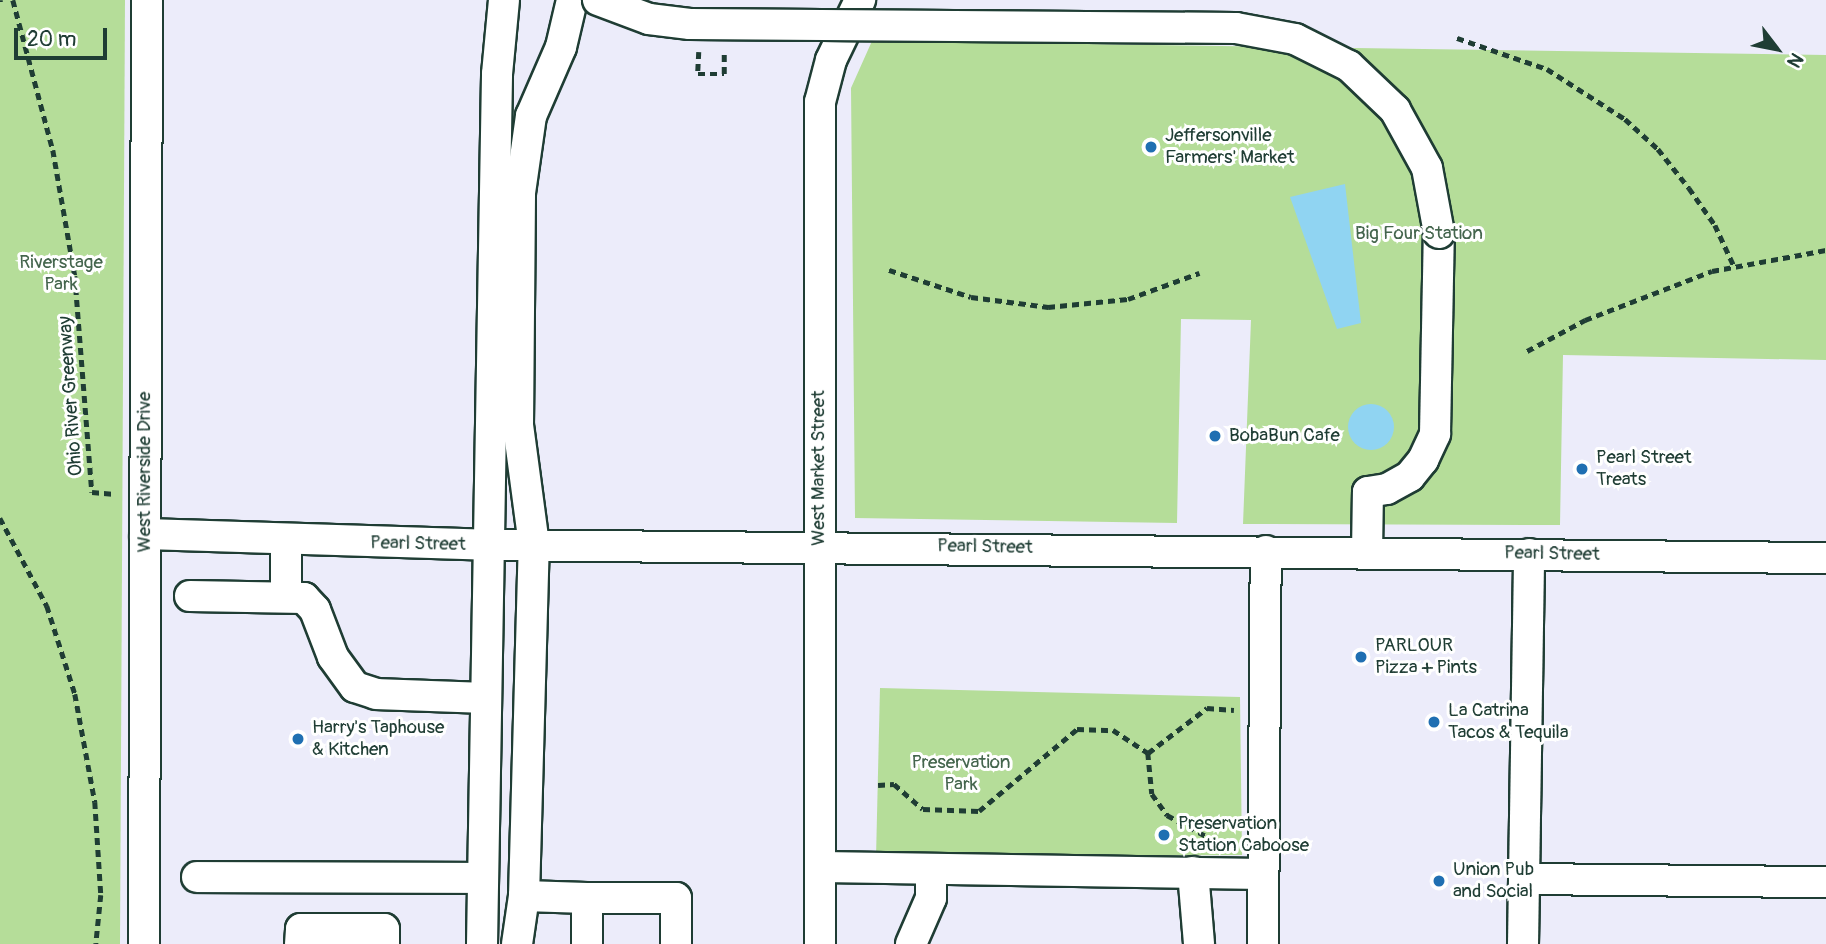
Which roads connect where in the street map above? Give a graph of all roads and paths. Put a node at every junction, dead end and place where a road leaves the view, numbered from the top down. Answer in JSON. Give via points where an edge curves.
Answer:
{"nodes":[{"id":1,"x":13,"y":0,"type":"edge"},
{"id":2,"x":147,"y":0,"type":"edge"},
{"id":3,"x":504,"y":0,"type":"edge"},
{"id":4,"x":572,"y":0,"type":"edge"},
{"id":5,"x":598,"y":0,"type":"edge"},
{"id":6,"x":860,"y":0,"type":"edge"},
{"id":7,"x":1457,"y":38,"type":"dead end"},
{"id":8,"x":698,"y":56,"type":"dead end"},
{"id":9,"x":725,"y":56,"type":"dead end"},
{"id":10,"x":1826,"y":250,"type":"edge"},
{"id":11,"x":1734,"y":266,"type":"junction"},
{"id":12,"x":889,"y":270,"type":"dead end"},
{"id":13,"x":1199,"y":273,"type":"dead end"},
{"id":14,"x":1527,"y":351,"type":"dead end"},
{"id":15,"x":144,"y":496,"type":"junction"},
{"id":16,"x":0,"y":518,"type":"edge"},
{"id":17,"x":145,"y":534,"type":"junction"},
{"id":18,"x":286,"y":540,"type":"junction"},
{"id":19,"x":488,"y":545,"type":"junction"},
{"id":20,"x":534,"y":545,"type":"junction"},
{"id":21,"x":820,"y":546,"type":"junction"},
{"id":22,"x":1266,"y":551,"type":"junction"},
{"id":23,"x":1367,"y":553,"type":"junction"},
{"id":24,"x":1529,"y":554,"type":"junction"},
{"id":25,"x":1826,"y":558,"type":"edge"},
{"id":26,"x":190,"y":596,"type":"dead end"},
{"id":27,"x":286,"y":597,"type":"junction"},
{"id":28,"x":485,"y":698,"type":"junction"},
{"id":29,"x":1240,"y":711,"type":"dead end"},
{"id":30,"x":1148,"y":753,"type":"junction"},
{"id":31,"x":878,"y":785,"type":"dead end"},
{"id":32,"x":1225,"y":841,"type":"dead end"},
{"id":33,"x":822,"y":867,"type":"junction"},
{"id":34,"x":931,"y":869,"type":"junction"},
{"id":35,"x":1193,"y":872,"type":"junction"},
{"id":36,"x":1263,"y":874,"type":"junction"},
{"id":37,"x":197,"y":877,"type":"dead end"},
{"id":38,"x":483,"y":878,"type":"junction"},
{"id":39,"x":1524,"y":879,"type":"junction"},
{"id":40,"x":1826,"y":883,"type":"edge"},
{"id":41,"x":524,"y":895,"type":"junction"},
{"id":42,"x":587,"y":898,"type":"junction"},
{"id":43,"x":96,"y":944,"type":"edge"},
{"id":44,"x":144,"y":944,"type":"edge"},
{"id":45,"x":300,"y":944,"type":"edge"},
{"id":46,"x":384,"y":944,"type":"edge"},
{"id":47,"x":482,"y":944,"type":"edge"},
{"id":48,"x":517,"y":944,"type":"edge"},
{"id":49,"x":587,"y":944,"type":"edge"},
{"id":50,"x":676,"y":944,"type":"edge"},
{"id":51,"x":820,"y":944,"type":"edge"},
{"id":52,"x":911,"y":944,"type":"edge"},
{"id":53,"x":1199,"y":944,"type":"edge"},
{"id":54,"x":1263,"y":944,"type":"edge"},
{"id":55,"x":1523,"y":944,"type":"edge"}],
"edges":[{"from":1,"to":15,"type":"path","name":"Ohio River Greenway","via":[[53,150],[75,276],[92,492]]},
{"from":2,"to":15,"type":"street","name":"West Riverside Drive"},
{"from":3,"to":19,"type":"street","via":[[497,74]]},
{"from":4,"to":20,"type":"street","via":[[561,47],[531,116],[520,193],[517,425]]},
{"from":5,"to":23,"type":"street","bridge":true,"via":[[649,19],[691,24],[1236,28],[1295,39],[1349,66],[1395,110],[1427,168],[1439,233],[1434,434],[1410,476],[1387,489],[1368,492]]},
{"from":6,"to":21,"type":"street","name":"West Market Street","via":[[831,60],[820,102]]},
{"from":7,"to":11,"type":"path","via":[[1547,69],[1625,119],[1658,149],[1689,188],[1715,225]]},
{"from":8,"to":9,"type":"path","via":[[696,77],[726,77]]},
{"from":10,"to":11,"type":"path"},
{"from":11,"to":14,"type":"path","via":[[1585,320]]},
{"from":12,"to":13,"type":"path","via":[[971,297],[1048,307],[1128,299]]},
{"from":15,"to":17,"type":"street","name":"West Riverside Drive"},
{"from":16,"to":43,"type":"path","via":[[47,606],[75,694],[95,802],[102,895]]},
{"from":17,"to":18,"type":"street","name":"Pearl Street"},
{"from":17,"to":44,"type":"street","name":"West Riverside Drive"},
{"from":18,"to":19,"type":"street","name":"Pearl Street"},
{"from":18,"to":27,"type":"street"},
{"from":19,"to":20,"type":"street","name":"Pearl Street"},
{"from":19,"to":28,"type":"street"},
{"from":20,"to":21,"type":"street","name":"Pearl Street"},
{"from":20,"to":41,"type":"street"},
{"from":21,"to":22,"type":"street","name":"Pearl Street"},
{"from":21,"to":33,"type":"street","name":"West Market Street"},
{"from":22,"to":23,"type":"street","name":"Pearl Street"},
{"from":22,"to":36,"type":"street"},
{"from":23,"to":24,"type":"street","name":"Pearl Street"},
{"from":24,"to":25,"type":"street","name":"Pearl Street"},
{"from":24,"to":39,"type":"street"},
{"from":26,"to":27,"type":"street"},
{"from":27,"to":28,"type":"street","via":[[304,598],[315,610],[333,657],[355,687],[376,694]]},
{"from":28,"to":38,"type":"street"},
{"from":29,"to":30,"type":"path","via":[[1207,708]]},
{"from":30,"to":31,"type":"path","via":[[1113,730],[1077,729],[979,811],[923,809],[894,784]]},
{"from":30,"to":32,"type":"path","via":[[1152,794],[1167,815],[1191,832]]},
{"from":33,"to":34,"type":"street"},
{"from":33,"to":51,"type":"street","name":"West Market Street"},
{"from":34,"to":35,"type":"street"},
{"from":34,"to":52,"type":"street","via":[[931,898]]},
{"from":35,"to":36,"type":"street"},
{"from":35,"to":53,"type":"street"},
{"from":36,"to":54,"type":"street"},
{"from":37,"to":38,"type":"street"},
{"from":38,"to":47,"type":"street"},
{"from":39,"to":40,"type":"street"},
{"from":39,"to":55,"type":"street"},
{"from":41,"to":42,"type":"street"},
{"from":41,"to":48,"type":"street"},
{"from":42,"to":49,"type":"street"},
{"from":42,"to":50,"type":"street","via":[[676,898]]},
{"from":45,"to":46,"type":"street","via":[[301,929],[384,929]]}]}
